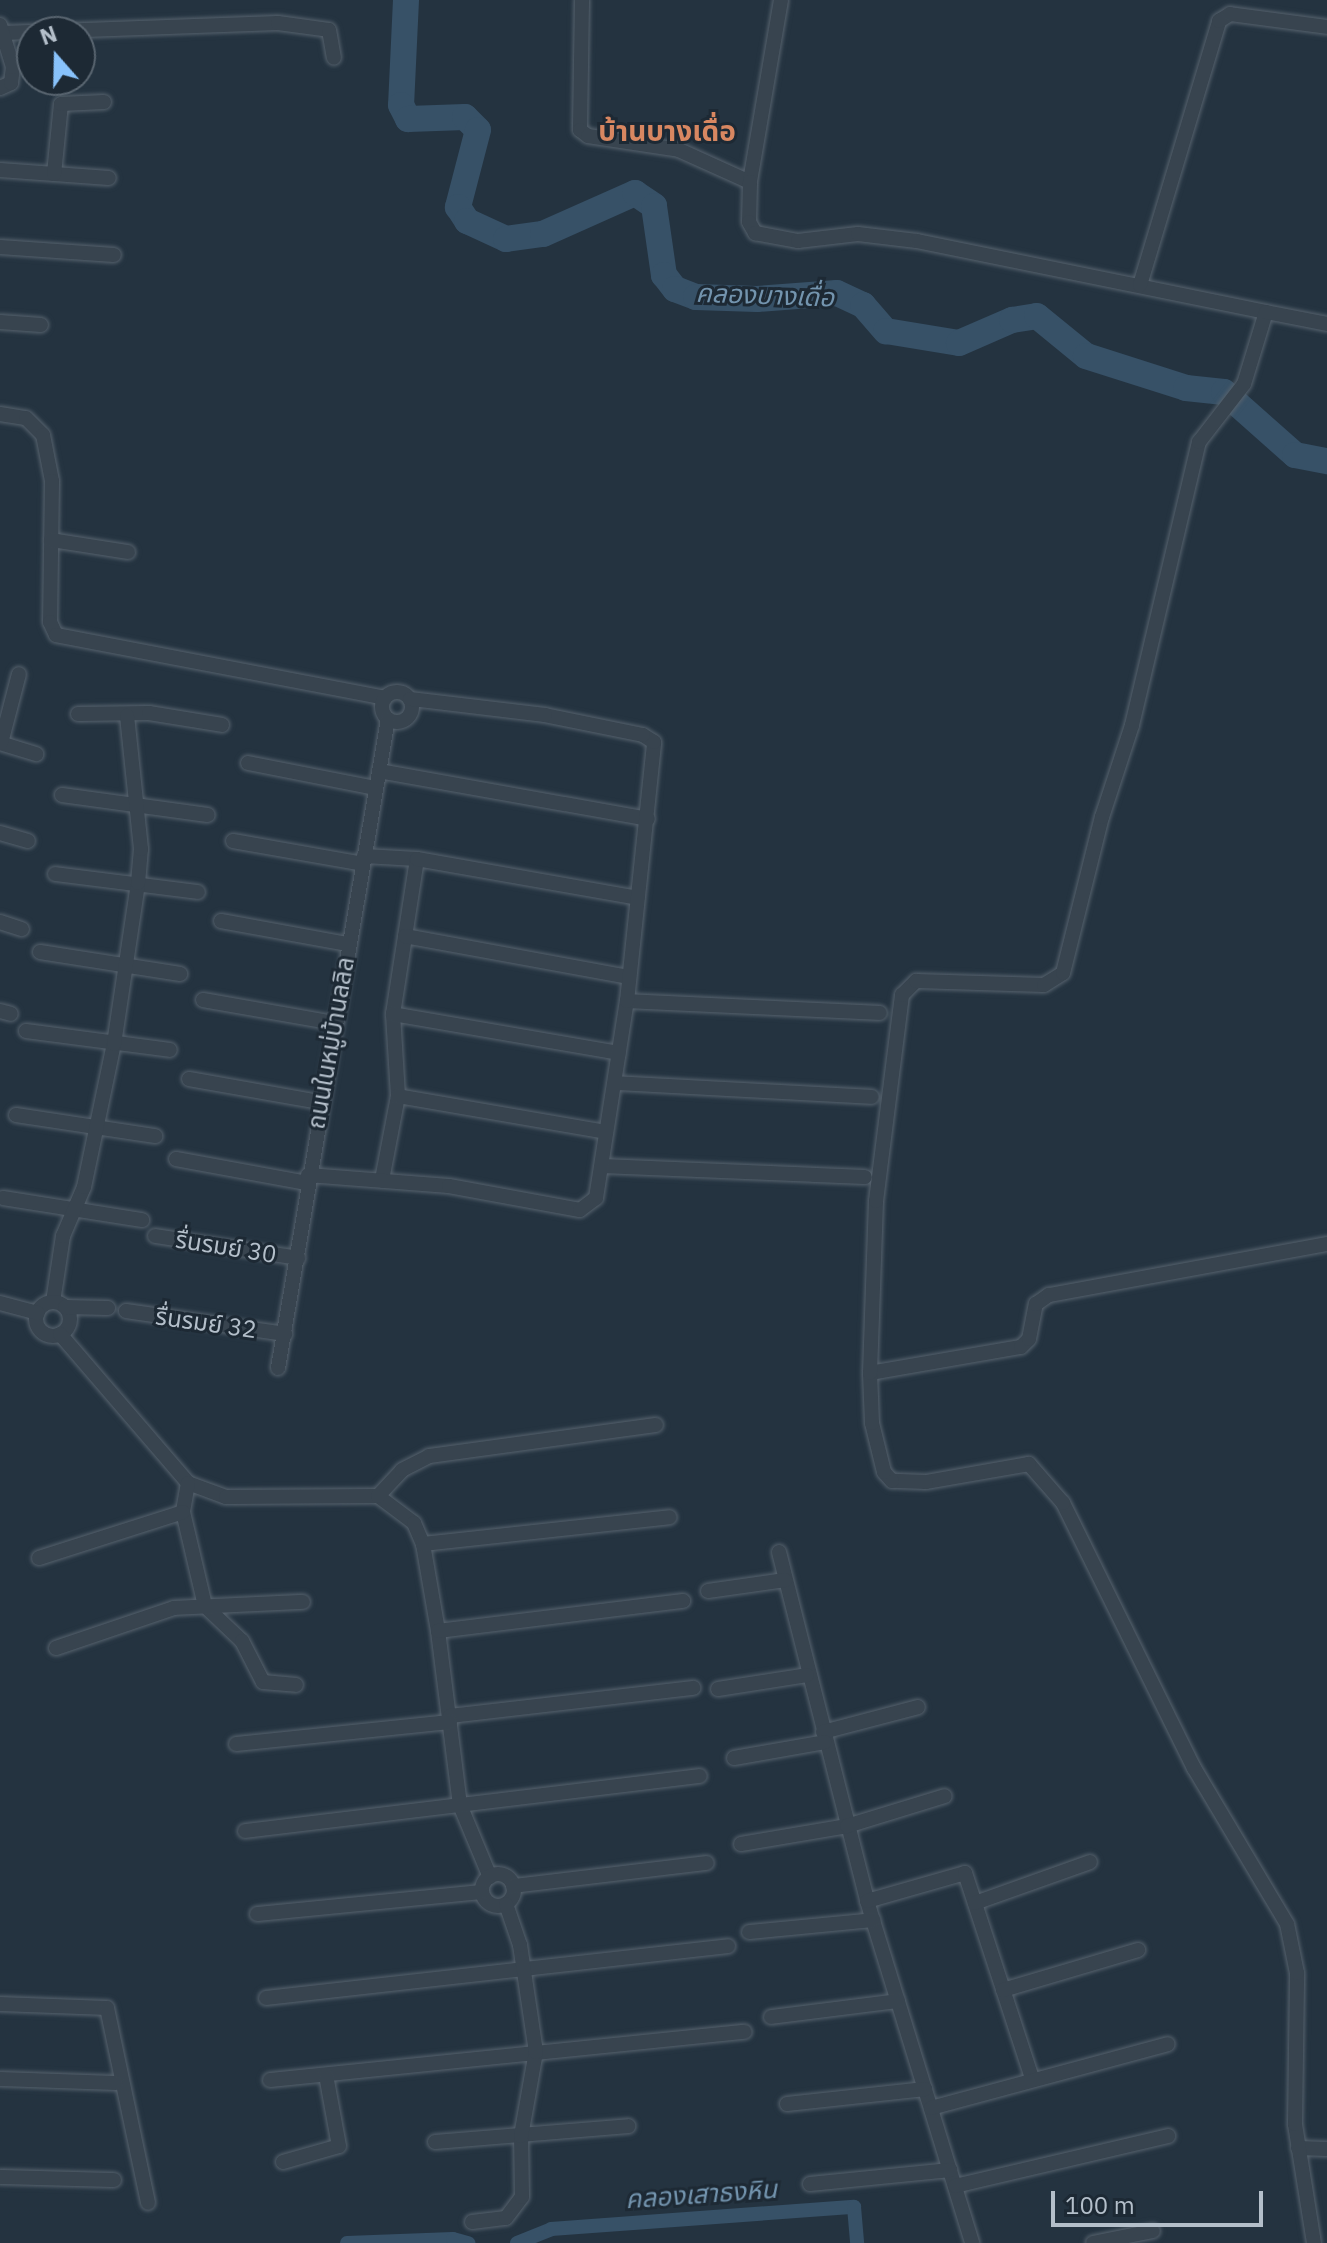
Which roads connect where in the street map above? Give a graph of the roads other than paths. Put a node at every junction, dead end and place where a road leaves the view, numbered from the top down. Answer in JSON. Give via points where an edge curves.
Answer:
{"nodes":[{"id":1,"x":582,"y":0,"type":"edge"},
{"id":2,"x":781,"y":0,"type":"edge"},
{"id":3,"x":1327,"y":27,"type":"edge"},
{"id":4,"x":2,"y":29,"type":"edge"},
{"id":5,"x":334,"y":58,"type":"dead end"},
{"id":6,"x":0,"y":88,"type":"edge"},
{"id":7,"x":104,"y":102,"type":"dead end"},
{"id":8,"x":0,"y":170,"type":"edge"},
{"id":9,"x":54,"y":174,"type":"junction"},
{"id":10,"x":109,"y":178,"type":"dead end"},
{"id":11,"x":750,"y":182,"type":"junction"},
{"id":12,"x":0,"y":247,"type":"edge"},
{"id":13,"x":114,"y":255,"type":"dead end"},
{"id":14,"x":1140,"y":285,"type":"junction"},
{"id":15,"x":1266,"y":312,"type":"junction"},
{"id":16,"x":0,"y":322,"type":"edge"},
{"id":17,"x":1327,"y":324,"type":"edge"},
{"id":18,"x":41,"y":325,"type":"dead end"},
{"id":19,"x":0,"y":414,"type":"edge"},
{"id":20,"x":51,"y":540,"type":"junction"},
{"id":21,"x":128,"y":552,"type":"dead end"},
{"id":22,"x":19,"y":674,"type":"dead end"},
{"id":23,"x":385,"y":698,"type":"junction"},
{"id":24,"x":410,"y":699,"type":"junction"},
{"id":25,"x":78,"y":714,"type":"dead end"},
{"id":26,"x":127,"y":716,"type":"junction"},
{"id":27,"x":388,"y":719,"type":"junction"},
{"id":28,"x":222,"y":725,"type":"dead end"},
{"id":29,"x":1,"y":743,"type":"edge"},
{"id":30,"x":36,"y":754,"type":"dead end"},
{"id":31,"x":248,"y":763,"type":"dead end"},
{"id":32,"x":379,"y":771,"type":"junction"},
{"id":33,"x":375,"y":788,"type":"junction"},
{"id":34,"x":62,"y":795,"type":"dead end"},
{"id":35,"x":136,"y":803,"type":"junction"},
{"id":36,"x":208,"y":815,"type":"dead end"},
{"id":37,"x":648,"y":819,"type":"junction"},
{"id":38,"x":0,"y":833,"type":"edge"},
{"id":39,"x":28,"y":841,"type":"dead end"},
{"id":40,"x":233,"y":841,"type":"dead end"},
{"id":41,"x":417,"y":859,"type":"junction"},
{"id":42,"x":364,"y":860,"type":"junction"},
{"id":43,"x":55,"y":874,"type":"dead end"},
{"id":44,"x":138,"y":883,"type":"junction"},
{"id":45,"x":198,"y":892,"type":"dead end"},
{"id":46,"x":638,"y":898,"type":"junction"},
{"id":47,"x":221,"y":921,"type":"dead end"},
{"id":48,"x":0,"y":922,"type":"edge"},
{"id":49,"x":22,"y":929,"type":"dead end"},
{"id":50,"x":405,"y":936,"type":"junction"},
{"id":51,"x":348,"y":944,"type":"junction"},
{"id":52,"x":40,"y":952,"type":"dead end"},
{"id":53,"x":124,"y":966,"type":"junction"},
{"id":54,"x":180,"y":974,"type":"dead end"},
{"id":55,"x":629,"y":977,"type":"junction"},
{"id":56,"x":203,"y":1000,"type":"dead end"},
{"id":57,"x":627,"y":1001,"type":"junction"},
{"id":58,"x":880,"y":1013,"type":"dead end"},
{"id":59,"x":393,"y":1014,"type":"junction"},
{"id":60,"x":335,"y":1023,"type":"junction"},
{"id":61,"x":26,"y":1031,"type":"dead end"},
{"id":62,"x":114,"y":1044,"type":"junction"},
{"id":63,"x":170,"y":1050,"type":"dead end"},
{"id":64,"x":619,"y":1053,"type":"junction"},
{"id":65,"x":189,"y":1079,"type":"dead end"},
{"id":66,"x":615,"y":1083,"type":"junction"},
{"id":67,"x":398,"y":1096,"type":"junction"},
{"id":68,"x":872,"y":1097,"type":"dead end"},
{"id":69,"x":320,"y":1102,"type":"junction"},
{"id":70,"x":16,"y":1115,"type":"dead end"},
{"id":71,"x":97,"y":1127,"type":"junction"},
{"id":72,"x":606,"y":1132,"type":"junction"},
{"id":73,"x":155,"y":1136,"type":"dead end"},
{"id":74,"x":176,"y":1159,"type":"dead end"},
{"id":75,"x":602,"y":1166,"type":"junction"},
{"id":76,"x":865,"y":1177,"type":"dead end"},
{"id":77,"x":308,"y":1179,"type":"junction"},
{"id":78,"x":382,"y":1180,"type":"junction"},
{"id":79,"x":3,"y":1198,"type":"dead end"},
{"id":80,"x":73,"y":1209,"type":"junction"},
{"id":81,"x":142,"y":1220,"type":"dead end"},
{"id":82,"x":155,"y":1236,"type":"dead end"},
{"id":83,"x":1327,"y":1244,"type":"edge"},
{"id":84,"x":298,"y":1258,"type":"junction"},
{"id":85,"x":0,"y":1303,"type":"edge"},
{"id":86,"x":59,"y":1304,"type":"junction"},
{"id":87,"x":108,"y":1308,"type":"dead end"},
{"id":88,"x":126,"y":1311,"type":"dead end"},
{"id":89,"x":38,"y":1313,"type":"junction"},
{"id":90,"x":60,"y":1334,"type":"junction"},
{"id":91,"x":285,"y":1334,"type":"junction"},
{"id":92,"x":278,"y":1368,"type":"dead end"},
{"id":93,"x":870,"y":1373,"type":"junction"},
{"id":94,"x":656,"y":1425,"type":"dead end"},
{"id":95,"x":188,"y":1483,"type":"junction"},
{"id":96,"x":378,"y":1496,"type":"junction"},
{"id":97,"x":183,"y":1512,"type":"junction"},
{"id":98,"x":670,"y":1517,"type":"dead end"},
{"id":99,"x":423,"y":1544,"type":"junction"},
{"id":100,"x":779,"y":1552,"type":"dead end"},
{"id":101,"x":39,"y":1558,"type":"dead end"},
{"id":102,"x":785,"y":1580,"type":"junction"},
{"id":103,"x":708,"y":1591,"type":"dead end"},
{"id":104,"x":683,"y":1601,"type":"dead end"},
{"id":105,"x":303,"y":1602,"type":"dead end"},
{"id":106,"x":205,"y":1606,"type":"junction"},
{"id":107,"x":438,"y":1631,"type":"junction"},
{"id":108,"x":56,"y":1648,"type":"dead end"},
{"id":109,"x":807,"y":1675,"type":"junction"},
{"id":110,"x":296,"y":1685,"type":"dead end"},
{"id":111,"x":693,"y":1688,"type":"dead end"},
{"id":112,"x":718,"y":1689,"type":"dead end"},
{"id":113,"x":918,"y":1707,"type":"dead end"},
{"id":114,"x":450,"y":1719,"type":"junction"},
{"id":115,"x":824,"y":1737,"type":"junction"},
{"id":116,"x":236,"y":1744,"type":"dead end"},
{"id":117,"x":734,"y":1758,"type":"dead end"},
{"id":118,"x":700,"y":1776,"type":"dead end"},
{"id":119,"x":945,"y":1796,"type":"dead end"},
{"id":120,"x":460,"y":1805,"type":"junction"},
{"id":121,"x":847,"y":1826,"type":"junction"},
{"id":122,"x":245,"y":1831,"type":"dead end"},
{"id":123,"x":741,"y":1844,"type":"dead end"},
{"id":124,"x":1090,"y":1862,"type":"dead end"},
{"id":125,"x":707,"y":1863,"type":"dead end"},
{"id":126,"x":490,"y":1877,"type":"junction"},
{"id":127,"x":513,"y":1886,"type":"junction"},
{"id":128,"x":482,"y":1892,"type":"junction"},
{"id":129,"x":867,"y":1901,"type":"junction"},
{"id":130,"x":975,"y":1903,"type":"junction"},
{"id":131,"x":506,"y":1904,"type":"junction"},
{"id":132,"x":257,"y":1914,"type":"dead end"},
{"id":133,"x":873,"y":1920,"type":"junction"},
{"id":134,"x":749,"y":1932,"type":"dead end"},
{"id":135,"x":728,"y":1946,"type":"dead end"},
{"id":136,"x":1138,"y":1950,"type":"dead end"},
{"id":137,"x":525,"y":1972,"type":"junction"},
{"id":138,"x":1003,"y":1990,"type":"junction"},
{"id":139,"x":266,"y":1998,"type":"dead end"},
{"id":140,"x":898,"y":2001,"type":"junction"},
{"id":141,"x":0,"y":2004,"type":"edge"},
{"id":142,"x":771,"y":2017,"type":"dead end"},
{"id":143,"x":745,"y":2032,"type":"dead end"},
{"id":144,"x":1168,"y":2044,"type":"dead end"},
{"id":145,"x":536,"y":2052,"type":"junction"},
{"id":146,"x":326,"y":2075,"type":"junction"},
{"id":147,"x":1032,"y":2078,"type":"junction"},
{"id":148,"x":0,"y":2079,"type":"edge"},
{"id":149,"x":270,"y":2080,"type":"dead end"},
{"id":150,"x":116,"y":2083,"type":"dead end"},
{"id":151,"x":925,"y":2089,"type":"junction"},
{"id":152,"x":787,"y":2104,"type":"dead end"},
{"id":153,"x":931,"y":2108,"type":"junction"},
{"id":154,"x":628,"y":2126,"type":"dead end"},
{"id":155,"x":521,"y":2136,"type":"junction"},
{"id":156,"x":1168,"y":2136,"type":"dead end"},
{"id":157,"x":435,"y":2142,"type":"dead end"},
{"id":158,"x":1298,"y":2148,"type":"junction"},
{"id":159,"x":1327,"y":2149,"type":"edge"},
{"id":160,"x":283,"y":2162,"type":"dead end"},
{"id":161,"x":950,"y":2170,"type":"junction"},
{"id":162,"x":0,"y":2177,"type":"edge"},
{"id":163,"x":114,"y":2180,"type":"dead end"},
{"id":164,"x":810,"y":2184,"type":"dead end"},
{"id":165,"x":955,"y":2186,"type":"junction"},
{"id":166,"x":148,"y":2203,"type":"dead end"},
{"id":167,"x":472,"y":2222,"type":"dead end"},
{"id":168,"x":1153,"y":2231,"type":"dead end"},
{"id":169,"x":972,"y":2243,"type":"edge"},
{"id":170,"x":1093,"y":2243,"type":"edge"},
{"id":171,"x":1314,"y":2243,"type":"edge"}],
"edges":[{"from":1,"to":11,"type":"street","via":[[580,130],[588,136],[679,150]]},
{"from":2,"to":11,"type":"street"},
{"from":3,"to":14,"type":"street","via":[[1230,14],[1219,21]]},
{"from":4,"to":5,"type":"street","via":[[278,23],[329,30]]},
{"from":4,"to":6,"type":"street","via":[[13,67],[11,83]]},
{"from":7,"to":9,"type":"street","via":[[61,104]]},
{"from":8,"to":9,"type":"street"},
{"from":9,"to":10,"type":"street"},
{"from":11,"to":14,"type":"street","via":[[749,222],[767,239],[884,236]]},
{"from":12,"to":13,"type":"street"},
{"from":14,"to":15,"type":"street"},
{"from":15,"to":17,"type":"street"},
{"from":15,"to":93,"type":"street","via":[[1244,384],[1199,442],[1132,725],[1102,817],[1063,973],[1044,985],[916,981],[902,995],[876,1201]]},
{"from":16,"to":18,"type":"street"},
{"from":19,"to":20,"type":"street","via":[[26,418],[43,435],[52,481]]},
{"from":20,"to":21,"type":"street"},
{"from":20,"to":23,"type":"street","via":[[50,622],[56,635]]},
{"from":22,"to":29,"type":"street"},
{"from":23,"to":24,"type":"street","via":[[395,692]]},
{"from":23,"to":27,"type":"street","via":[[382,709]]},
{"from":24,"to":27,"type":"street","via":[[409,716],[399,722]]},
{"from":24,"to":37,"type":"street","via":[[477,704],[643,735],[654,742],[656,755]]},
{"from":25,"to":26,"type":"street"},
{"from":26,"to":28,"type":"street","via":[[149,713]]},
{"from":26,"to":35,"type":"street"},
{"from":27,"to":32,"type":"street","name":"ถนนในหมู่บ้านลลิล"},
{"from":29,"to":30,"type":"street"},
{"from":31,"to":33,"type":"street"},
{"from":32,"to":33,"type":"street","name":"ถนนในหมู่บ้านลลิล"},
{"from":32,"to":37,"type":"street"},
{"from":33,"to":42,"type":"street","name":"ถนนในหมู่บ้านลลิล"},
{"from":34,"to":35,"type":"street"},
{"from":35,"to":36,"type":"street"},
{"from":35,"to":44,"type":"street"},
{"from":37,"to":46,"type":"street"},
{"from":38,"to":39,"type":"street"},
{"from":40,"to":42,"type":"street"},
{"from":41,"to":42,"type":"street"},
{"from":41,"to":46,"type":"street"},
{"from":41,"to":50,"type":"street"},
{"from":42,"to":51,"type":"street","name":"ถนนในหมู่บ้านลลิล"},
{"from":43,"to":44,"type":"street"},
{"from":44,"to":45,"type":"street"},
{"from":44,"to":53,"type":"street"},
{"from":46,"to":55,"type":"street"},
{"from":47,"to":51,"type":"street"},
{"from":48,"to":49,"type":"street"},
{"from":50,"to":55,"type":"street"},
{"from":50,"to":59,"type":"street"},
{"from":51,"to":60,"type":"street","name":"ถนนในหมู่บ้านลลิล"},
{"from":52,"to":53,"type":"street"},
{"from":53,"to":54,"type":"street"},
{"from":53,"to":62,"type":"street"},
{"from":55,"to":57,"type":"street"},
{"from":56,"to":60,"type":"street"},
{"from":57,"to":58,"type":"street"},
{"from":57,"to":64,"type":"street"},
{"from":59,"to":64,"type":"street"},
{"from":59,"to":67,"type":"street"},
{"from":60,"to":69,"type":"street","name":"ถนนในหมู่บ้านลลิล"},
{"from":61,"to":62,"type":"street"},
{"from":62,"to":63,"type":"street"},
{"from":62,"to":71,"type":"street"},
{"from":64,"to":66,"type":"street"},
{"from":65,"to":69,"type":"street"},
{"from":66,"to":68,"type":"street"},
{"from":66,"to":72,"type":"street"},
{"from":67,"to":72,"type":"street"},
{"from":67,"to":78,"type":"street"},
{"from":69,"to":77,"type":"street","name":"ถนนในหมู่บ้านลลิล"},
{"from":70,"to":71,"type":"street"},
{"from":71,"to":73,"type":"street"},
{"from":71,"to":80,"type":"street","via":[[84,1187]]},
{"from":72,"to":75,"type":"street"},
{"from":74,"to":77,"type":"street"},
{"from":75,"to":76,"type":"street"},
{"from":75,"to":78,"type":"street","via":[[596,1198],[580,1210],[449,1186]]},
{"from":77,"to":78,"type":"street"},
{"from":77,"to":84,"type":"street","name":"ถนนในหมู่บ้านลลิล"},
{"from":79,"to":80,"type":"street"},
{"from":80,"to":81,"type":"street"},
{"from":80,"to":86,"type":"street","via":[[54,1277]]},
{"from":82,"to":84,"type":"street","name":"รื่นรมย์ 30"},
{"from":83,"to":93,"type":"street","via":[[1049,1295],[1036,1304],[1029,1339],[1021,1347]]},
{"from":84,"to":91,"type":"street","name":"ถนนในหมู่บ้านลลิล"},
{"from":85,"to":89,"type":"street"},
{"from":86,"to":87,"type":"street"},
{"from":86,"to":89,"type":"street"},
{"from":86,"to":90,"type":"street","via":[[70,1319]]},
{"from":88,"to":91,"type":"street","name":"รื่นรมย์ 32"},
{"from":89,"to":90,"type":"street","via":[[41,1331]]},
{"from":90,"to":95,"type":"street"},
{"from":91,"to":92,"type":"street","name":"ถนนในหมู่บ้านลลิล"},
{"from":93,"to":158,"type":"street","via":[[872,1423],[884,1472],[892,1481],[926,1482],[1029,1464],[1063,1503],[1194,1768],[1287,1924],[1297,1973]]},
{"from":94,"to":96,"type":"street","via":[[429,1456],[402,1470]]},
{"from":95,"to":96,"type":"street","via":[[226,1497]]},
{"from":95,"to":97,"type":"street"},
{"from":96,"to":99,"type":"street","via":[[414,1523]]},
{"from":97,"to":101,"type":"street"},
{"from":97,"to":106,"type":"street"},
{"from":98,"to":99,"type":"street"},
{"from":99,"to":107,"type":"street"},
{"from":100,"to":102,"type":"street"},
{"from":102,"to":103,"type":"street"},
{"from":102,"to":109,"type":"street"},
{"from":104,"to":107,"type":"street"},
{"from":105,"to":106,"type":"street"},
{"from":106,"to":108,"type":"street","via":[[151,1613]]},
{"from":106,"to":110,"type":"street","via":[[242,1641],[263,1682]]},
{"from":107,"to":114,"type":"street"},
{"from":109,"to":112,"type":"street"},
{"from":109,"to":115,"type":"street"},
{"from":111,"to":114,"type":"street"},
{"from":113,"to":115,"type":"street"},
{"from":114,"to":116,"type":"street"},
{"from":114,"to":120,"type":"street"},
{"from":115,"to":117,"type":"street"},
{"from":115,"to":121,"type":"street"},
{"from":118,"to":120,"type":"street"},
{"from":119,"to":121,"type":"street"},
{"from":120,"to":122,"type":"street"},
{"from":120,"to":126,"type":"street"},
{"from":121,"to":123,"type":"street"},
{"from":121,"to":129,"type":"street"},
{"from":124,"to":130,"type":"street"},
{"from":125,"to":127,"type":"street"},
{"from":126,"to":127,"type":"street","via":[[507,1877]]},
{"from":126,"to":128,"type":"street"},
{"from":127,"to":131,"type":"street"},
{"from":128,"to":131,"type":"street","via":[[494,1905]]},
{"from":128,"to":132,"type":"street"},
{"from":129,"to":130,"type":"street","via":[[965,1873]]},
{"from":129,"to":133,"type":"street"},
{"from":130,"to":138,"type":"street"},
{"from":131,"to":137,"type":"street"},
{"from":133,"to":134,"type":"street"},
{"from":133,"to":140,"type":"street"},
{"from":135,"to":137,"type":"street"},
{"from":136,"to":138,"type":"street"},
{"from":137,"to":139,"type":"street"},
{"from":137,"to":145,"type":"street"},
{"from":138,"to":147,"type":"street"},
{"from":140,"to":142,"type":"street"},
{"from":140,"to":151,"type":"street"},
{"from":141,"to":166,"type":"street","via":[[107,2008]]},
{"from":143,"to":145,"type":"street"},
{"from":144,"to":147,"type":"street"},
{"from":145,"to":146,"type":"street"},
{"from":145,"to":155,"type":"street"},
{"from":146,"to":149,"type":"street"},
{"from":146,"to":160,"type":"street","via":[[339,2146]]},
{"from":147,"to":153,"type":"street"},
{"from":148,"to":150,"type":"street"},
{"from":151,"to":152,"type":"street"},
{"from":151,"to":153,"type":"street"},
{"from":153,"to":161,"type":"street"},
{"from":154,"to":155,"type":"street"},
{"from":155,"to":157,"type":"street"},
{"from":155,"to":167,"type":"street","via":[[522,2197],[516,2210],[506,2218]]},
{"from":156,"to":165,"type":"street"},
{"from":158,"to":159,"type":"street"},
{"from":158,"to":171,"type":"street"},
{"from":161,"to":164,"type":"street"},
{"from":161,"to":165,"type":"street"},
{"from":162,"to":163,"type":"street"},
{"from":165,"to":169,"type":"street"},
{"from":168,"to":170,"type":"street"}]}
